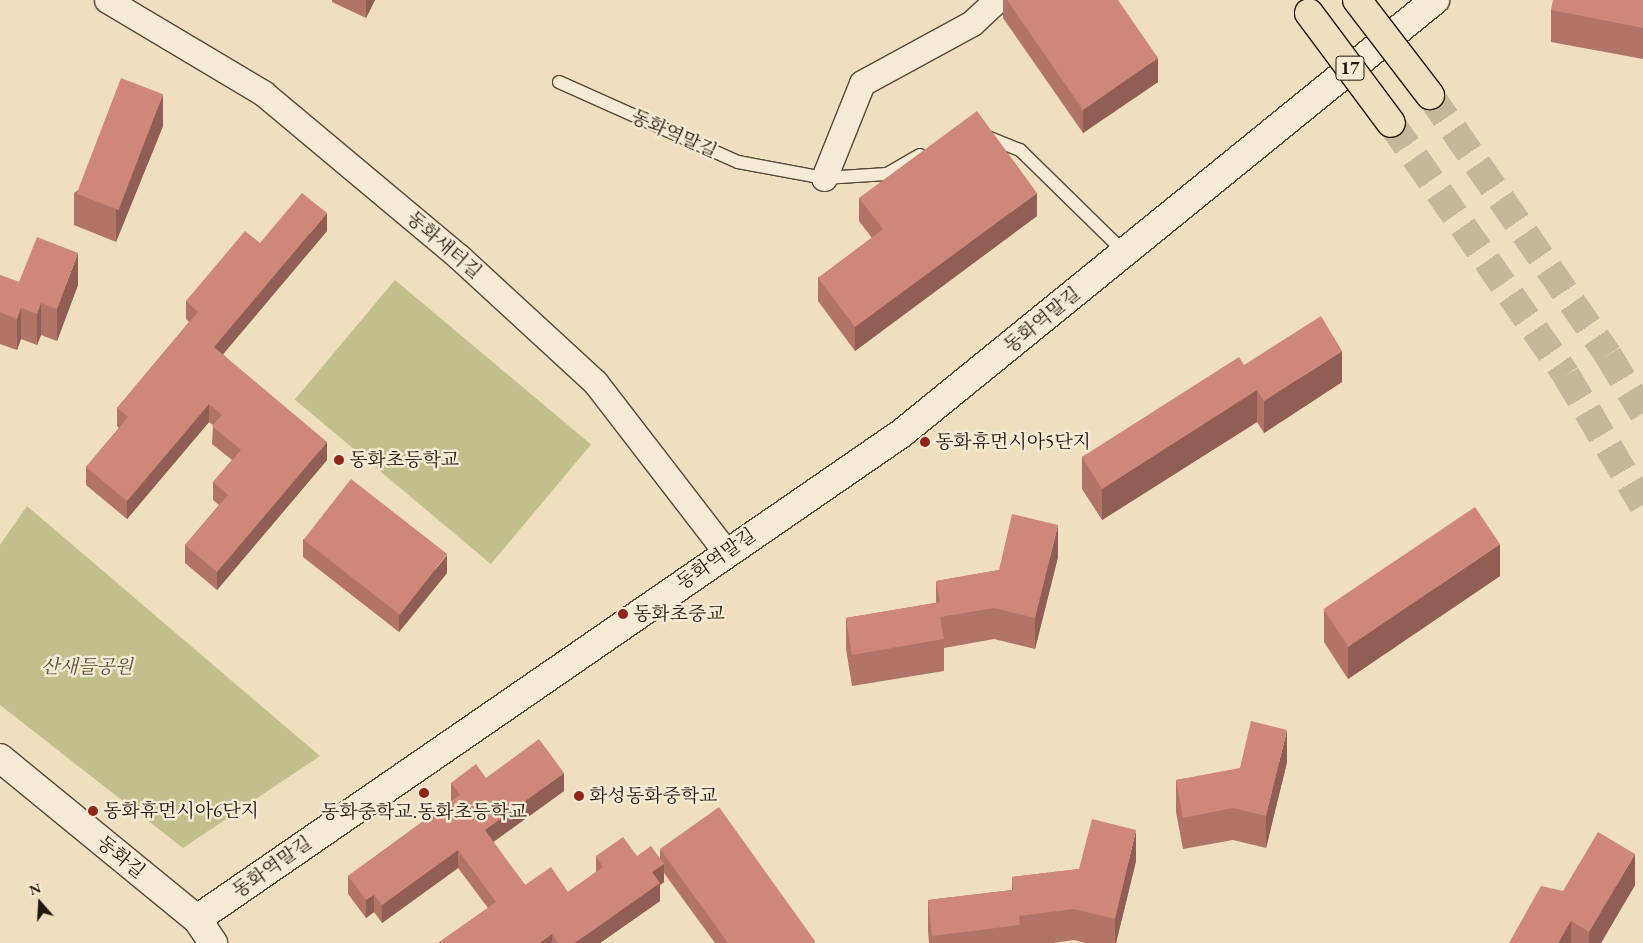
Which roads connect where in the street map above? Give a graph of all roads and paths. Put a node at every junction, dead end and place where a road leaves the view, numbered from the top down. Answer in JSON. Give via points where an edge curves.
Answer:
{"nodes":[{"id":1,"x":107,"y":0,"type":"edge"},
{"id":2,"x":997,"y":0,"type":"edge"},
{"id":3,"x":1357,"y":0,"type":"edge"},
{"id":4,"x":1428,"y":3,"type":"edge"},
{"id":5,"x":1309,"y":13,"type":"dead end"},
{"id":6,"x":559,"y":82,"type":"dead end"},
{"id":7,"x":1430,"y":95,"type":"tunnel mouth"},
{"id":8,"x":1391,"y":123,"type":"tunnel mouth"},
{"id":9,"x":976,"y":132,"type":"edge"},
{"id":10,"x":935,"y":147,"type":"edge"},
{"id":11,"x":824,"y":178,"type":"junction"},
{"id":12,"x":1125,"y":253,"type":"junction"},
{"id":13,"x":726,"y":552,"type":"junction"},
{"id":14,"x":0,"y":758,"type":"edge"},
{"id":15,"x":197,"y":919,"type":"junction"},
{"id":16,"x":213,"y":943,"type":"edge"}],
"edges":[{"from":1,"to":13,"type":"street","name":"동화새터길","via":[[263,93],[459,257],[595,382]]},
{"from":2,"to":11,"type":"street","via":[[972,23],[862,82]]},
{"from":3,"to":7,"type":"highway","number":"17","bridge":true},
{"from":4,"to":12,"type":"street","name":"동화역말길"},
{"from":5,"to":8,"type":"highway","number":"17","bridge":true},
{"from":6,"to":11,"type":"lane","name":"동화역말길","via":[[738,162]]},
{"from":9,"to":12,"type":"lane","via":[[1020,150]]},
{"from":10,"to":11,"type":"lane","name":"동화역말길","via":[[887,174]]},
{"from":12,"to":13,"type":"street","name":"동화역말길","via":[[902,433]]},
{"from":13,"to":15,"type":"street","name":"동화역말길"},
{"from":14,"to":15,"type":"street","name":"동화길"},
{"from":15,"to":16,"type":"street","name":"동화길"}]}
